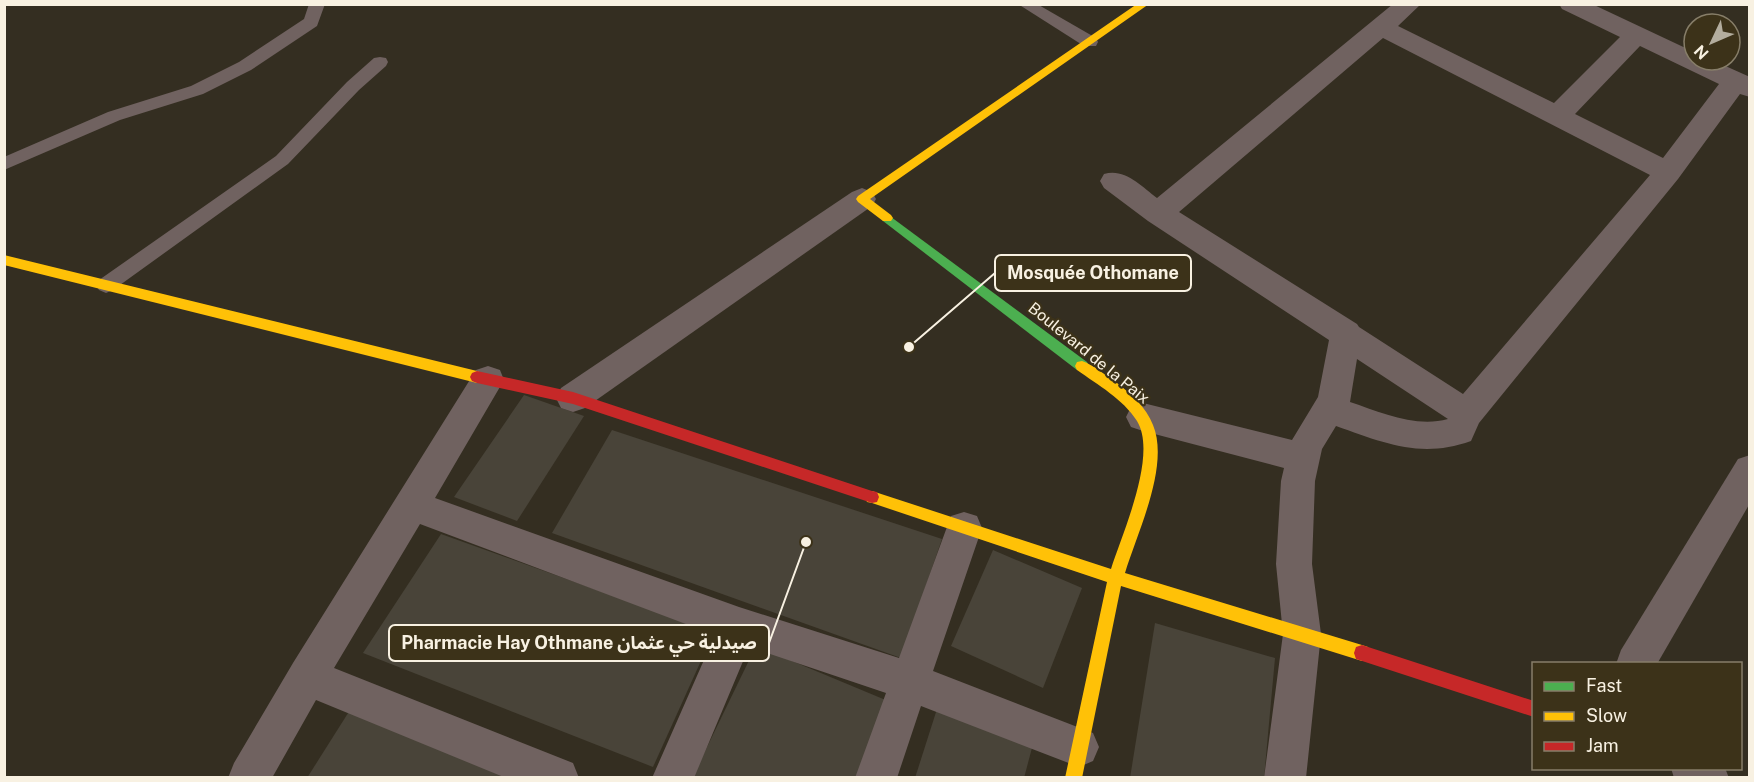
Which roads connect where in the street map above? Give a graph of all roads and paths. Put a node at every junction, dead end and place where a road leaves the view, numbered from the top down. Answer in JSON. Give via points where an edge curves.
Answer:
{"nodes":[{"id":1,"x":317,"y":4,"type":"edge"},
{"id":2,"x":1025,"y":4,"type":"edge"},
{"id":3,"x":1144,"y":4,"type":"edge"},
{"id":4,"x":1409,"y":4,"type":"edge"},
{"id":5,"x":1571,"y":4,"type":"edge"},
{"id":6,"x":1383,"y":28,"type":"junction"},
{"id":7,"x":1637,"y":35,"type":"junction"},
{"id":8,"x":1090,"y":42,"type":"junction"},
{"id":9,"x":380,"y":62,"type":"dead end"},
{"id":10,"x":1742,"y":84,"type":"edge"},
{"id":11,"x":1557,"y":116,"type":"junction"},
{"id":12,"x":4,"y":164,"type":"edge"},
{"id":13,"x":1668,"y":172,"type":"junction"},
{"id":14,"x":1114,"y":181,"type":"dead end"},
{"id":15,"x":862,"y":199,"type":"junction"},
{"id":16,"x":1158,"y":213,"type":"junction"},
{"id":17,"x":4,"y":260,"type":"edge"},
{"id":18,"x":106,"y":285,"type":"junction"},
{"id":19,"x":1346,"y":333,"type":"junction"},
{"id":20,"x":488,"y":380,"type":"junction"},
{"id":21,"x":573,"y":398,"type":"junction"},
{"id":22,"x":1330,"y":409,"type":"junction"},
{"id":23,"x":1467,"y":414,"type":"junction"},
{"id":24,"x":1143,"y":417,"type":"junction"},
{"id":25,"x":1302,"y":458,"type":"junction"},
{"id":26,"x":1749,"y":470,"type":"edge"},
{"id":27,"x":413,"y":506,"type":"junction"},
{"id":28,"x":964,"y":528,"type":"junction"},
{"id":29,"x":1116,"y":577,"type":"junction"},
{"id":30,"x":739,"y":625,"type":"junction"},
{"id":31,"x":1302,"y":634,"type":"junction"},
{"id":32,"x":1636,"y":662,"type":"edge"},
{"id":33,"x":307,"y":677,"type":"junction"},
{"id":34,"x":911,"y":682,"type":"junction"},
{"id":35,"x":1532,"y":709,"type":"edge"},
{"id":36,"x":1076,"y":762,"type":"edge"},
{"id":37,"x":249,"y":777,"type":"edge"},
{"id":38,"x":558,"y":777,"type":"edge"},
{"id":39,"x":673,"y":777,"type":"edge"},
{"id":40,"x":876,"y":777,"type":"edge"},
{"id":41,"x":1285,"y":777,"type":"edge"}],
"edges":[{"from":1,"to":12,"type":"lane","via":[[311,22],[244,66],[198,90],[114,116]]},
{"from":2,"to":8,"type":"lane"},
{"from":3,"to":8,"type":"street"},
{"from":4,"to":6,"type":"street"},
{"from":5,"to":7,"type":"street"},
{"from":6,"to":11,"type":"street"},
{"from":6,"to":16,"type":"street"},
{"from":7,"to":10,"type":"street"},
{"from":7,"to":11,"type":"street"},
{"from":8,"to":15,"type":"street"},
{"from":9,"to":18,"type":"lane","via":[[282,160]]},
{"from":10,"to":13,"type":"street"},
{"from":11,"to":13,"type":"street"},
{"from":13,"to":23,"type":"street"},
{"from":14,"to":16,"type":"street"},
{"from":15,"to":21,"type":"street"},
{"from":15,"to":24,"type":"street","name":"Boulevard de la Paix","via":[[1124,398]]},
{"from":16,"to":19,"type":"street"},
{"from":17,"to":18,"type":"street"},
{"from":18,"to":20,"type":"street"},
{"from":19,"to":22,"type":"street"},
{"from":19,"to":23,"type":"street"},
{"from":20,"to":21,"type":"street"},
{"from":20,"to":27,"type":"street"},
{"from":21,"to":28,"type":"street"},
{"from":22,"to":23,"type":"street","via":[[1425,437],[1459,431]]},
{"from":22,"to":25,"type":"street"},
{"from":24,"to":25,"type":"street"},
{"from":24,"to":29,"type":"street","name":"Boulevard de la Paix","via":[[1150,442],[1148,466],[1140,505]]},
{"from":25,"to":31,"type":"street","via":[[1294,564]]},
{"from":26,"to":32,"type":"street"},
{"from":27,"to":30,"type":"street"},
{"from":27,"to":33,"type":"street"},
{"from":28,"to":29,"type":"street"},
{"from":28,"to":34,"type":"street"},
{"from":29,"to":31,"type":"street"},
{"from":29,"to":36,"type":"street","name":"Boulevard de la Paix"},
{"from":30,"to":34,"type":"street"},
{"from":30,"to":39,"type":"street"},
{"from":31,"to":35,"type":"street"},
{"from":31,"to":41,"type":"street"},
{"from":33,"to":37,"type":"street"},
{"from":33,"to":38,"type":"street"},
{"from":34,"to":36,"type":"street"},
{"from":34,"to":40,"type":"street"}]}
